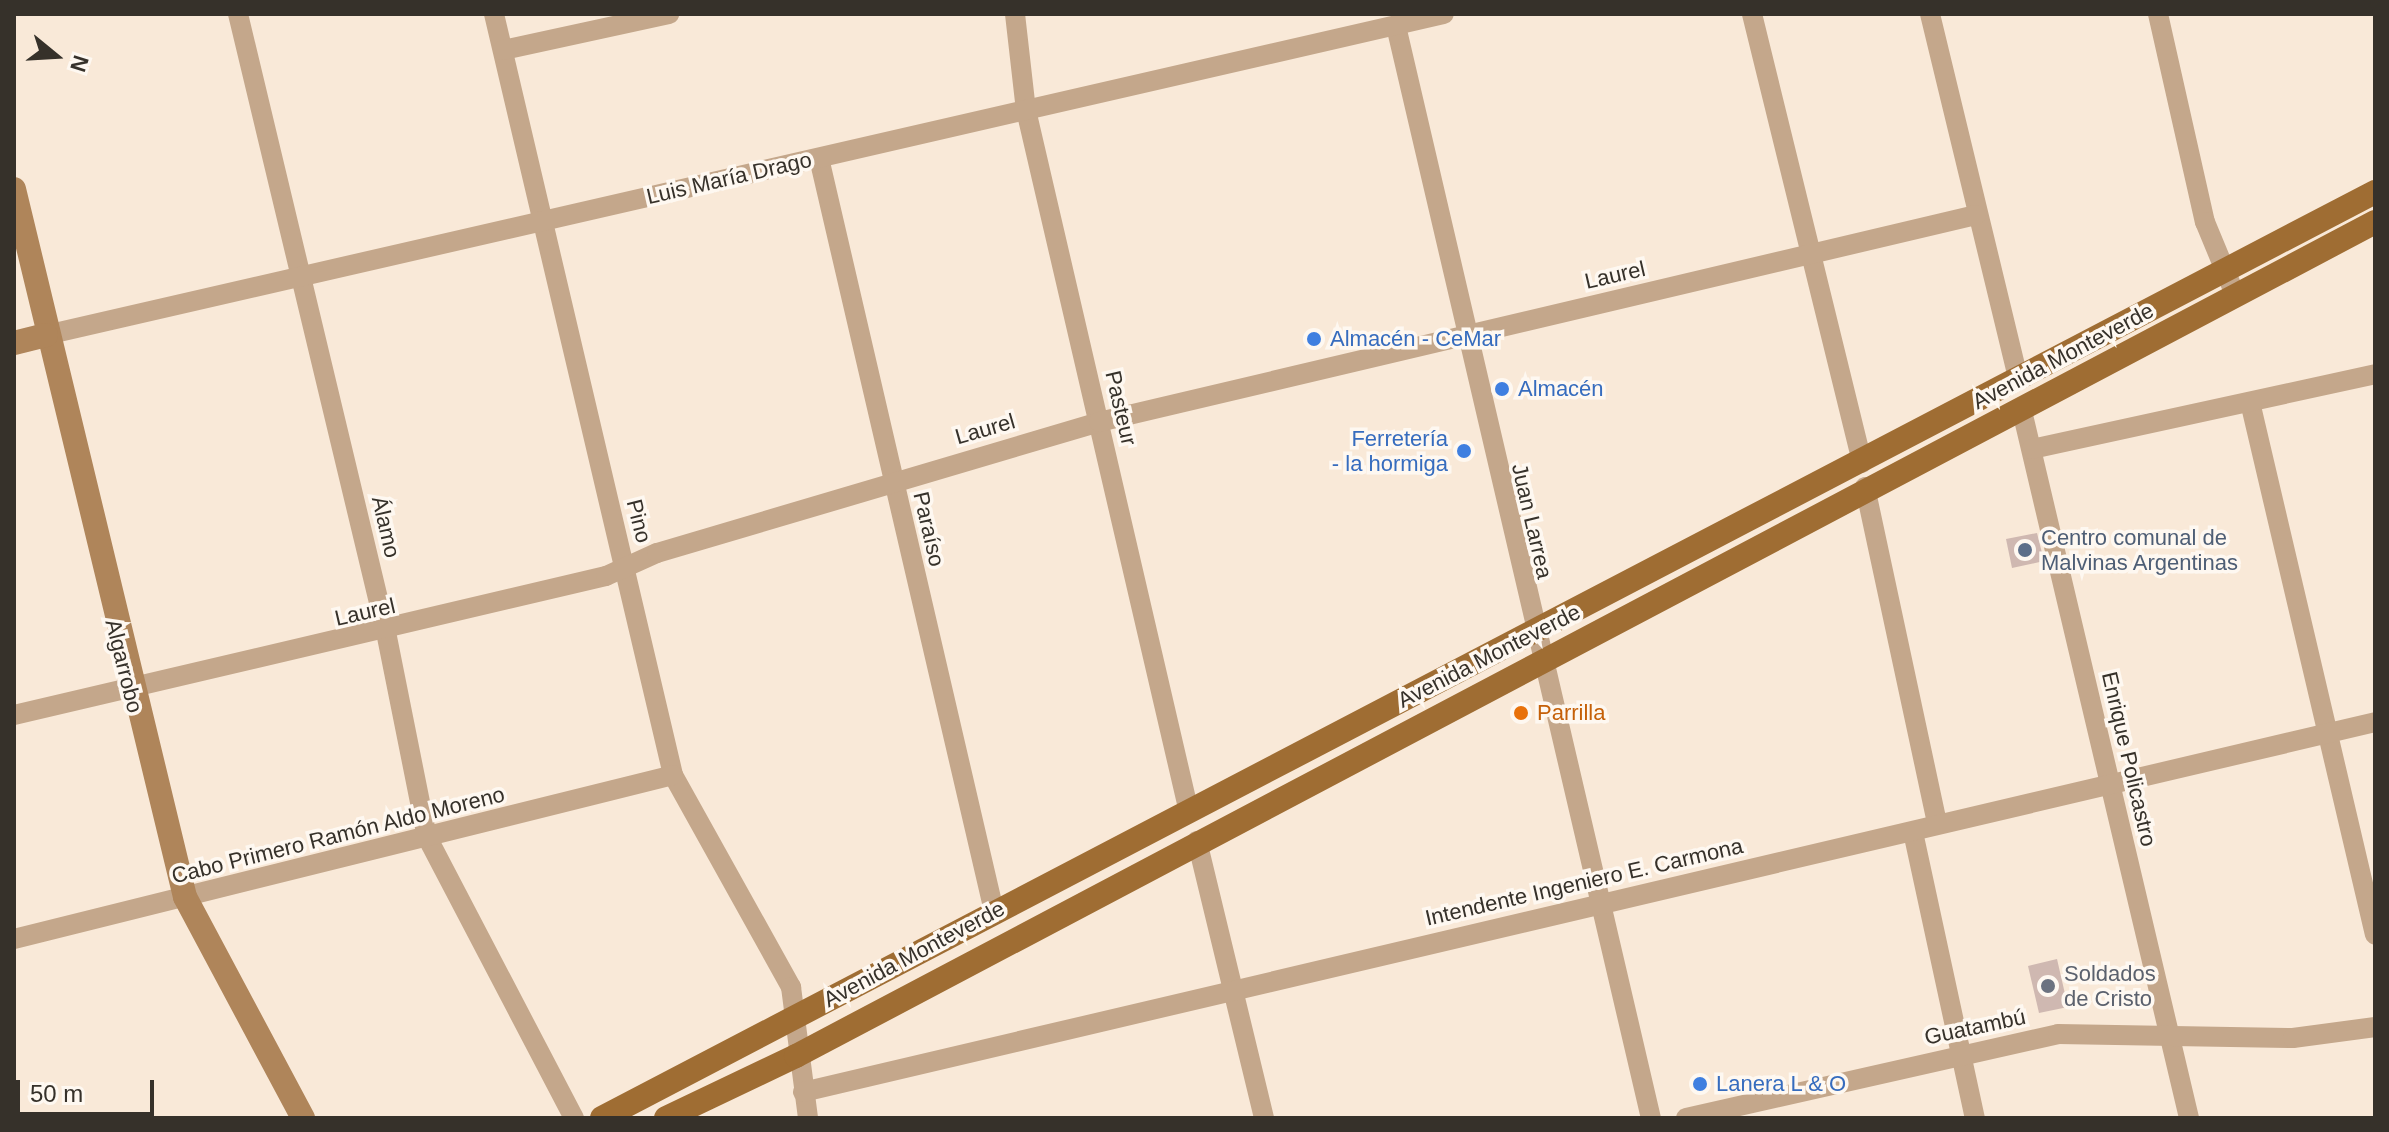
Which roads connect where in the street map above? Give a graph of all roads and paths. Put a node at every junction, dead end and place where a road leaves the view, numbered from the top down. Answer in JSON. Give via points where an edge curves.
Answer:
{"nodes":[{"id":1,"x":238,"y":14,"type":"edge"},
{"id":2,"x":494,"y":14,"type":"edge"},
{"id":3,"x":669,"y":14,"type":"edge"},
{"id":4,"x":1015,"y":14,"type":"edge"},
{"id":5,"x":1444,"y":14,"type":"edge"},
{"id":6,"x":1752,"y":14,"type":"edge"},
{"id":7,"x":1930,"y":14,"type":"edge"},
{"id":8,"x":2158,"y":14,"type":"edge"},
{"id":9,"x":1396,"y":26,"type":"junction"},
{"id":10,"x":503,"y":50,"type":"junction"},
{"id":11,"x":1026,"y":110,"type":"junction"},
{"id":12,"x":819,"y":158,"type":"junction"},
{"id":13,"x":14,"y":189,"type":"edge"},
{"id":14,"x":2375,"y":192,"type":"edge"},
{"id":15,"x":1976,"y":215,"type":"junction"},
{"id":16,"x":542,"y":221,"type":"junction"},
{"id":17,"x":2375,"y":222,"type":"edge"},
{"id":18,"x":1809,"y":255,"type":"junction"},
{"id":19,"x":2224,"y":271,"type":"junction"},
{"id":20,"x":300,"y":273,"type":"junction"},
{"id":21,"x":2236,"y":297,"type":"junction"},
{"id":22,"x":1466,"y":334,"type":"junction"},
{"id":23,"x":46,"y":335,"type":"junction"},
{"id":24,"x":14,"y":343,"type":"edge"},
{"id":25,"x":2375,"y":374,"type":"edge"},
{"id":26,"x":2018,"y":379,"type":"junction"},
{"id":27,"x":2250,"y":402,"type":"junction"},
{"id":28,"x":2022,"y":411,"type":"junction"},
{"id":29,"x":1099,"y":422,"type":"junction"},
{"id":30,"x":2032,"y":449,"type":"junction"},
{"id":31,"x":1862,"y":463,"type":"junction"},
{"id":32,"x":892,"y":480,"type":"junction"},
{"id":33,"x":1865,"y":487,"type":"junction"},
{"id":34,"x":625,"y":568,"type":"junction"},
{"id":35,"x":386,"y":632,"type":"junction"},
{"id":36,"x":1533,"y":633,"type":"junction"},
{"id":37,"x":1540,"y":660,"type":"junction"},
{"id":38,"x":130,"y":690,"type":"junction"},
{"id":39,"x":14,"y":715,"type":"edge"},
{"id":40,"x":2375,"y":722,"type":"edge"},
{"id":41,"x":2327,"y":732,"type":"junction"},
{"id":42,"x":673,"y":775,"type":"junction"},
{"id":43,"x":2110,"y":784,"type":"junction"},
{"id":44,"x":1189,"y":812,"type":"junction"},
{"id":45,"x":1937,"y":824,"type":"junction"},
{"id":46,"x":1913,"y":832,"type":"junction"},
{"id":47,"x":427,"y":837,"type":"junction"},
{"id":48,"x":1197,"y":841,"type":"junction"},
{"id":49,"x":185,"y":897,"type":"junction"},
{"id":50,"x":1601,"y":903,"type":"junction"},
{"id":51,"x":994,"y":911,"type":"junction"},
{"id":52,"x":2375,"y":935,"type":"edge"},
{"id":53,"x":14,"y":939,"type":"edge"},
{"id":54,"x":1231,"y":987,"type":"junction"},
{"id":55,"x":798,"y":1015,"type":"junction"},
{"id":56,"x":2375,"y":1027,"type":"edge"},
{"id":57,"x":2168,"y":1031,"type":"junction"},
{"id":58,"x":1962,"y":1053,"type":"junction"},
{"id":59,"x":796,"y":1056,"type":"junction"},
{"id":60,"x":803,"y":1092,"type":"junction"},
{"id":61,"x":303,"y":1118,"type":"edge"},
{"id":62,"x":574,"y":1118,"type":"edge"},
{"id":63,"x":602,"y":1118,"type":"edge"},
{"id":64,"x":666,"y":1118,"type":"edge"},
{"id":65,"x":808,"y":1118,"type":"edge"},
{"id":66,"x":1264,"y":1118,"type":"edge"},
{"id":67,"x":1651,"y":1118,"type":"edge"},
{"id":68,"x":1686,"y":1118,"type":"edge"},
{"id":69,"x":1975,"y":1118,"type":"edge"},
{"id":70,"x":2189,"y":1118,"type":"edge"}],
"edges":[{"from":1,"to":20,"type":"street","name":"Álamo"},
{"from":2,"to":10,"type":"street","name":"Pino"},
{"from":3,"to":10,"type":"street"},
{"from":4,"to":11,"type":"street","name":"Pasteur"},
{"from":5,"to":9,"type":"street","name":"Luis María Drago"},
{"from":6,"to":18,"type":"street"},
{"from":7,"to":15,"type":"street"},
{"from":8,"to":19,"type":"street","via":[[2205,222]]},
{"from":9,"to":11,"type":"street","name":"Luis María Drago"},
{"from":9,"to":22,"type":"street","name":"Juan Larrea"},
{"from":10,"to":16,"type":"street","name":"Pino"},
{"from":11,"to":12,"type":"street","name":"Luis María Drago"},
{"from":11,"to":29,"type":"street","name":"Pasteur"},
{"from":12,"to":16,"type":"street","name":"Luis María Drago"},
{"from":12,"to":32,"type":"street","name":"Paraíso"},
{"from":13,"to":23,"type":"street","name":"Algarrobo"},
{"from":14,"to":19,"type":"main road","name":"Avenida Monteverde"},
{"from":15,"to":18,"type":"street","name":"Laurel"},
{"from":15,"to":26,"type":"street"},
{"from":16,"to":20,"type":"street","name":"Luis María Drago"},
{"from":16,"to":34,"type":"street","name":"Pino"},
{"from":17,"to":21,"type":"main road","name":"Avenida Monteverde"},
{"from":18,"to":22,"type":"street","name":"Laurel"},
{"from":18,"to":31,"type":"street"},
{"from":19,"to":21,"type":"street"},
{"from":19,"to":26,"type":"main road","name":"Avenida Monteverde"},
{"from":20,"to":23,"type":"street","name":"Luis María Drago"},
{"from":20,"to":35,"type":"street","name":"Álamo"},
{"from":21,"to":28,"type":"main road","name":"Avenida Monteverde"},
{"from":22,"to":29,"type":"street","name":"Laurel"},
{"from":22,"to":36,"type":"street","name":"Juan Larrea"},
{"from":23,"to":24,"type":"street","name":"Luis María Drago"},
{"from":23,"to":38,"type":"street","name":"Algarrobo"},
{"from":25,"to":27,"type":"street"},
{"from":26,"to":31,"type":"main road","name":"Avenida Monteverde"},
{"from":27,"to":30,"type":"street"},
{"from":27,"to":41,"type":"street"},
{"from":28,"to":30,"type":"street","name":"Enrique Policastro"},
{"from":28,"to":33,"type":"main road","name":"Avenida Monteverde"},
{"from":29,"to":32,"type":"street","name":"Laurel"},
{"from":29,"to":44,"type":"street","name":"Pasteur"},
{"from":30,"to":43,"type":"street","name":"Enrique Policastro"},
{"from":31,"to":36,"type":"main road","name":"Avenida Monteverde"},
{"from":32,"to":34,"type":"street","name":"Laurel"},
{"from":32,"to":51,"type":"street","name":"Paraíso"},
{"from":33,"to":37,"type":"main road","name":"Avenida Monteverde"},
{"from":33,"to":45,"type":"street"},
{"from":34,"to":35,"type":"street","name":"Laurel"},
{"from":34,"to":42,"type":"street","name":"Pino"},
{"from":35,"to":38,"type":"street","name":"Laurel"},
{"from":35,"to":47,"type":"street","name":"Álamo"},
{"from":36,"to":37,"type":"street","name":"Juan Larrea"},
{"from":36,"to":44,"type":"main road","name":"Avenida Monteverde"},
{"from":37,"to":48,"type":"main road","name":"Avenida Monteverde"},
{"from":37,"to":50,"type":"street","name":"Juan Larrea"},
{"from":38,"to":39,"type":"street","name":"Laurel"},
{"from":38,"to":49,"type":"street","name":"Algarrobo"},
{"from":40,"to":41,"type":"street","name":"Intendente Ingeniero E. Carmona"},
{"from":41,"to":43,"type":"street","name":"Intendente Ingeniero E. Carmona"},
{"from":41,"to":52,"type":"street"},
{"from":42,"to":47,"type":"street","name":"Cabo Primero Ramón Aldo Moreno"},
{"from":42,"to":55,"type":"street","name":"Pino","via":[[791,987]]},
{"from":43,"to":45,"type":"street","name":"Intendente Ingeniero E. Carmona"},
{"from":43,"to":57,"type":"street","name":"Enrique Policastro"},
{"from":44,"to":51,"type":"main road","name":"Avenida Monteverde"},
{"from":45,"to":46,"type":"street","name":"Intendente Ingeniero E. Carmona"},
{"from":46,"to":50,"type":"street","name":"Intendente Ingeniero E. Carmona"},
{"from":46,"to":58,"type":"street"},
{"from":47,"to":49,"type":"street","name":"Cabo Primero Ramón Aldo Moreno"},
{"from":47,"to":62,"type":"street","name":"Álamo"},
{"from":48,"to":54,"type":"street"},
{"from":48,"to":59,"type":"main road","name":"Avenida Monteverde"},
{"from":49,"to":53,"type":"street","name":"Cabo Primero Ramón Aldo Moreno"},
{"from":49,"to":61,"type":"street","name":"Algarrobo"},
{"from":50,"to":54,"type":"street","name":"Intendente Ingeniero E. Carmona"},
{"from":50,"to":67,"type":"street","name":"Juan Larrea"},
{"from":51,"to":55,"type":"main road","name":"Avenida Monteverde"},
{"from":54,"to":60,"type":"street","name":"Intendente Ingeniero E. Carmona"},
{"from":54,"to":66,"type":"street"},
{"from":55,"to":59,"type":"street"},
{"from":55,"to":63,"type":"main road","name":"Avenida Monteverde"},
{"from":56,"to":57,"type":"street","name":"Guatambú","via":[[2293,1038]]},
{"from":57,"to":58,"type":"street","name":"Guatambú","via":[[2058,1034]]},
{"from":57,"to":70,"type":"street","name":"Enrique Policastro"},
{"from":58,"to":68,"type":"street","name":"Guatambú"},
{"from":58,"to":69,"type":"street"},
{"from":59,"to":60,"type":"street"},
{"from":59,"to":64,"type":"main road","name":"Avenida Monteverde"},
{"from":60,"to":65,"type":"street"}]}
